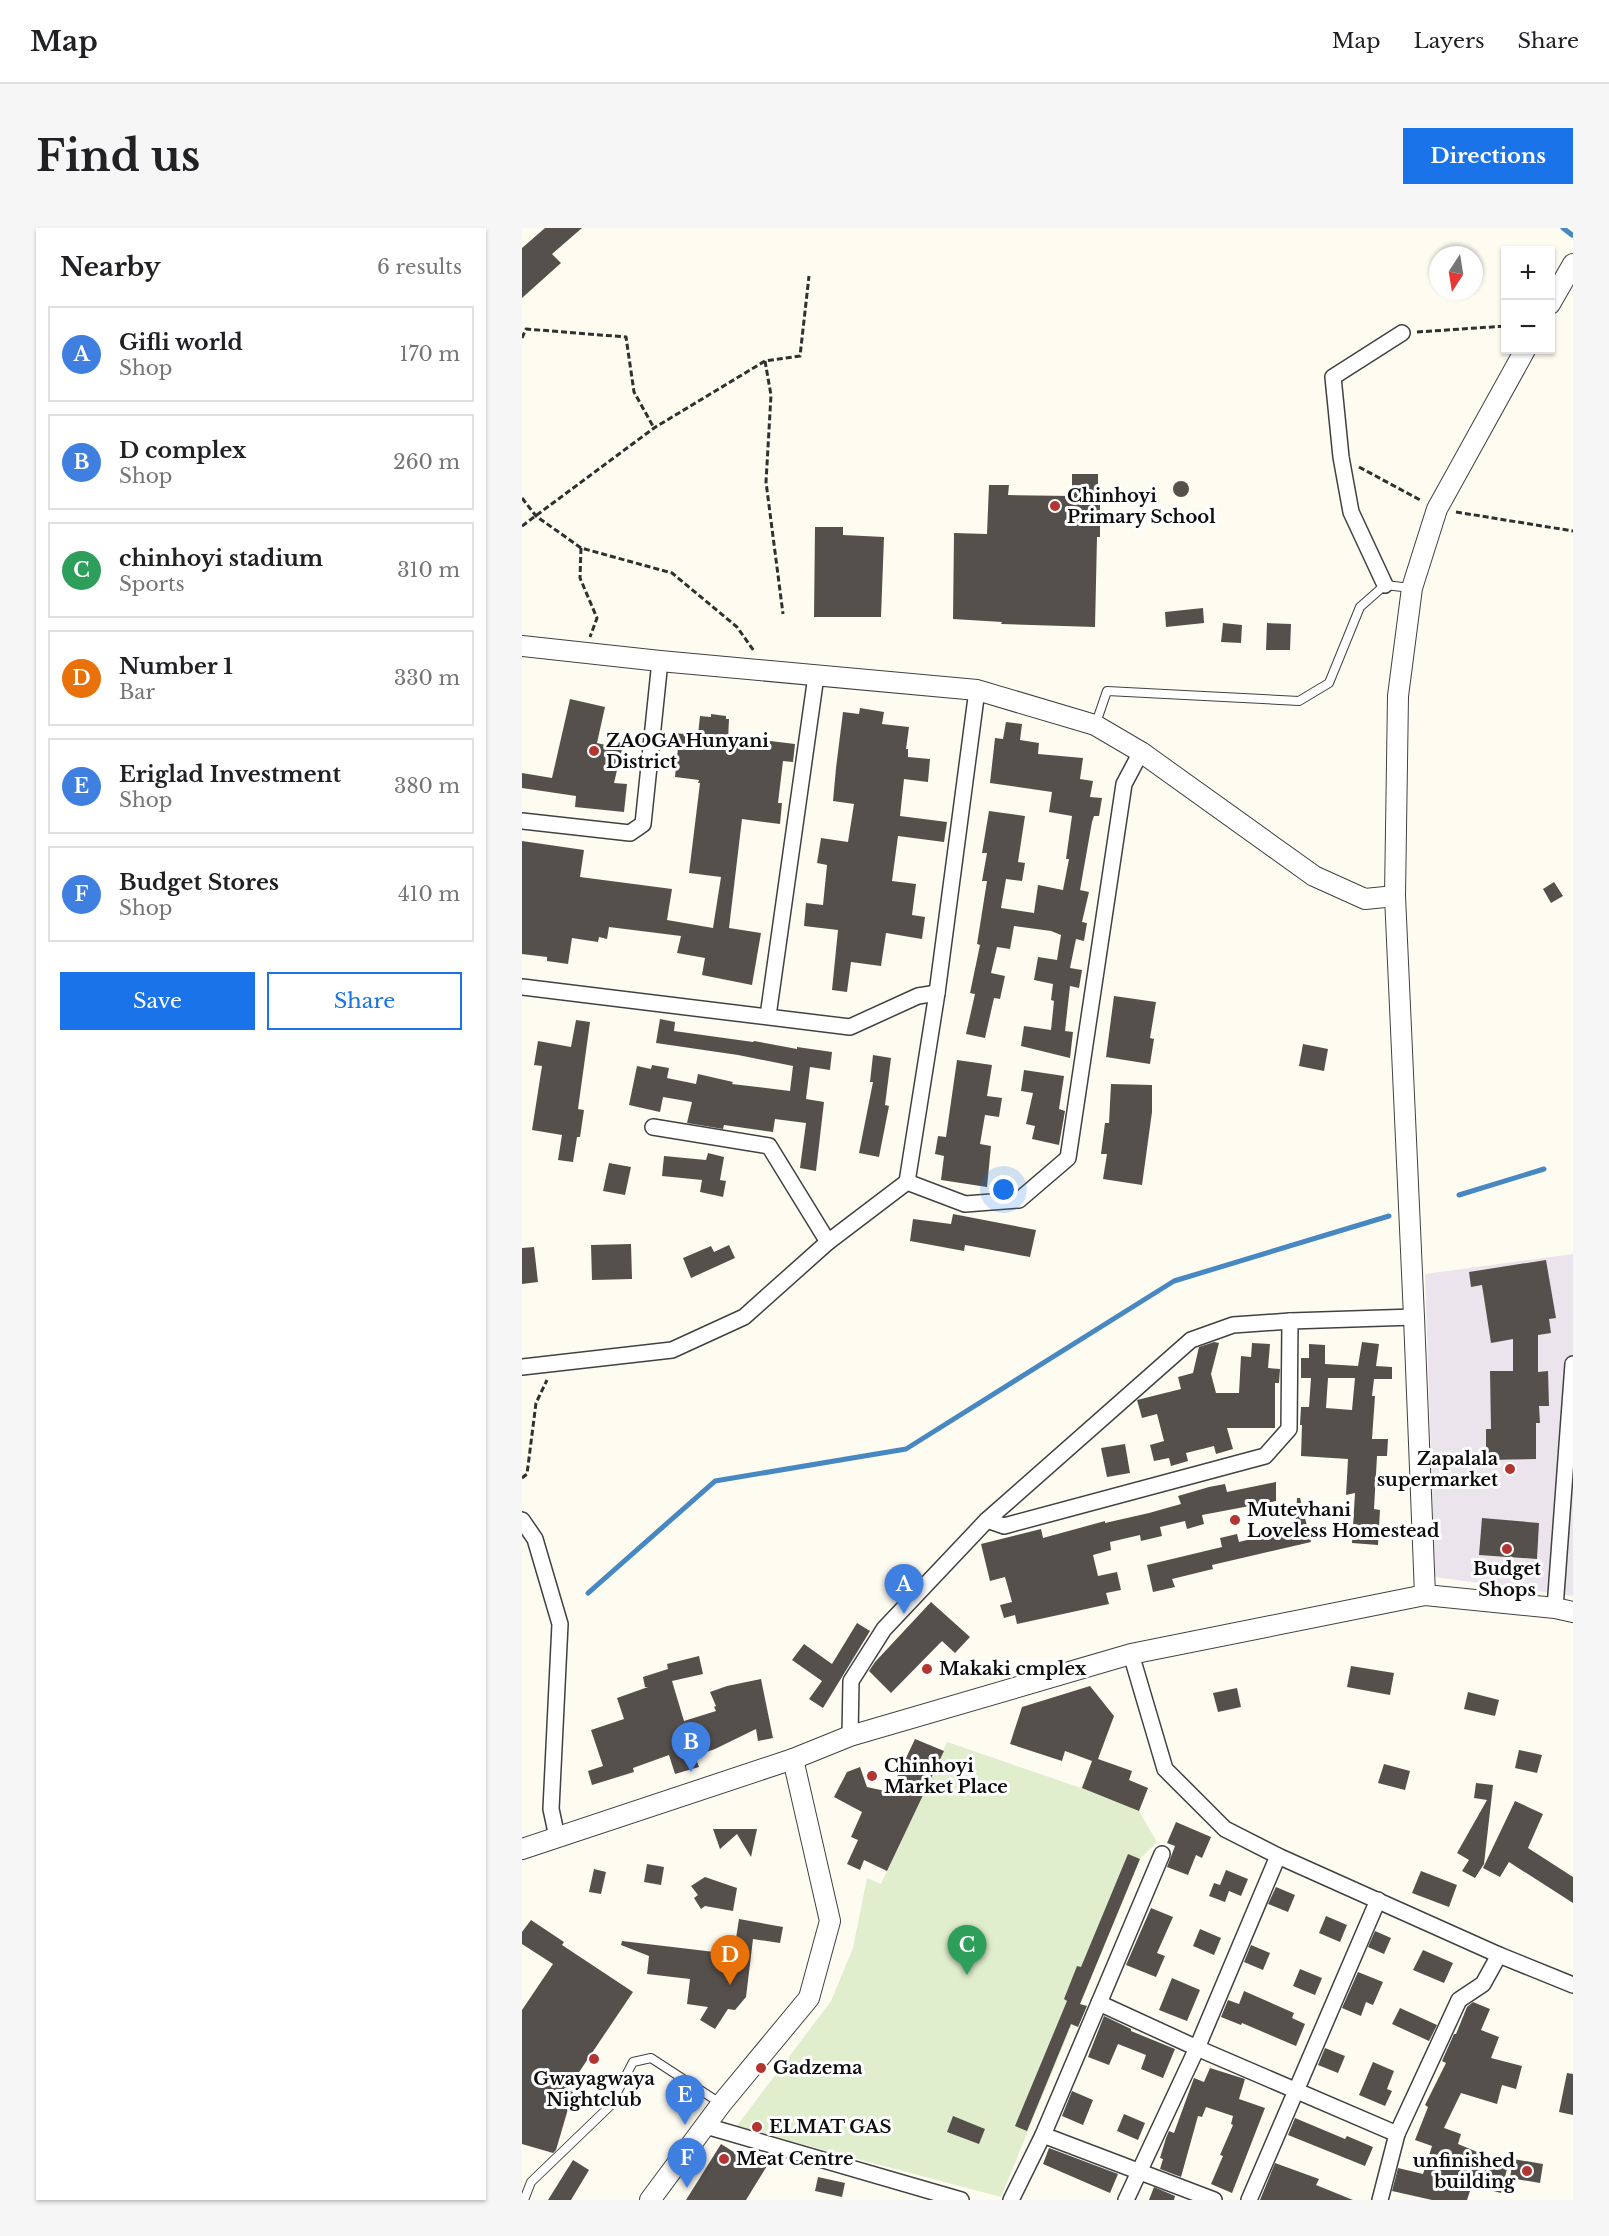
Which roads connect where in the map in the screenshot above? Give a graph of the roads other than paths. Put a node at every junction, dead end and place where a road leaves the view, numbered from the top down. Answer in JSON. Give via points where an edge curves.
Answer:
{"nodes":[{"id":1,"x":1573,"y":264,"type":"edge"},
{"id":2,"x":1553,"y":300,"type":"edge"},
{"id":3,"x":1402,"y":333,"type":"road end"},
{"id":4,"x":1523,"y":354,"type":"edge"},
{"id":5,"x":1385,"y":585,"type":"junction"},
{"id":6,"x":1412,"y":588,"type":"junction"},
{"id":7,"x":522,"y":646,"type":"edge"},
{"id":8,"x":660,"y":661,"type":"junction"},
{"id":9,"x":816,"y":676,"type":"junction"},
{"id":10,"x":977,"y":690,"type":"junction"},
{"id":11,"x":1095,"y":725,"type":"junction"},
{"id":12,"x":1141,"y":752,"type":"junction"},
{"id":13,"x":522,"y":821,"type":"edge"},
{"id":14,"x":1395,"y":896,"type":"junction"},
{"id":15,"x":522,"y":987,"type":"edge"},
{"id":16,"x":937,"y":993,"type":"junction"},
{"id":17,"x":768,"y":1016,"type":"junction"},
{"id":18,"x":653,"y":1127,"type":"dead end"},
{"id":19,"x":907,"y":1182,"type":"junction"},
{"id":20,"x":828,"y":1242,"type":"junction"},
{"id":21,"x":1414,"y":1317,"type":"junction"},
{"id":22,"x":1290,"y":1321,"type":"junction"},
{"id":23,"x":1573,"y":1364,"type":"edge"},
{"id":24,"x":522,"y":1367,"type":"edge"},
{"id":25,"x":1568,"y":1516,"type":"edge"},
{"id":26,"x":522,"y":1520,"type":"edge"},
{"id":27,"x":987,"y":1520,"type":"junction"},
{"id":28,"x":1425,"y":1594,"type":"junction"},
{"id":29,"x":1564,"y":1610,"type":"edge"},
{"id":30,"x":1131,"y":1654,"type":"junction"},
{"id":31,"x":850,"y":1736,"type":"junction"},
{"id":32,"x":794,"y":1759,"type":"junction"},
{"id":33,"x":557,"y":1837,"type":"junction"},
{"id":34,"x":522,"y":1849,"type":"edge"},
{"id":35,"x":1162,"y":1854,"type":"dead end"},
{"id":36,"x":1278,"y":1856,"type":"junction"},
{"id":37,"x":1378,"y":1900,"type":"junction"},
{"id":38,"x":1499,"y":1955,"type":"junction"},
{"id":39,"x":1573,"y":1985,"type":"edge"},
{"id":40,"x":1099,"y":2003,"type":"junction"},
{"id":41,"x":1197,"y":2048,"type":"junction"},
{"id":42,"x":1296,"y":2091,"type":"junction"},
{"id":43,"x":722,"y":2103,"type":"junction"},
{"id":44,"x":706,"y":2126,"type":"junction"},
{"id":45,"x":1397,"y":2134,"type":"junction"},
{"id":46,"x":1043,"y":2135,"type":"junction"},
{"id":47,"x":1139,"y":2170,"type":"junction"},
{"id":48,"x":522,"y":2179,"type":"edge"},
{"id":49,"x":531,"y":2182,"type":"junction"},
{"id":50,"x":524,"y":2200,"type":"edge"},
{"id":51,"x":650,"y":2200,"type":"edge"},
{"id":52,"x":962,"y":2200,"type":"edge"},
{"id":53,"x":1011,"y":2200,"type":"edge"},
{"id":54,"x":1126,"y":2200,"type":"edge"},
{"id":55,"x":1214,"y":2200,"type":"edge"},
{"id":56,"x":1249,"y":2200,"type":"edge"},
{"id":57,"x":1380,"y":2200,"type":"edge"}],
"edges":[{"from":1,"to":2,"type":"street"},
{"from":3,"to":5,"type":"street","via":[[1333,377],[1351,512]]},
{"from":4,"to":6,"type":"street","via":[[1437,509]]},
{"from":5,"to":6,"type":"lane"},
{"from":5,"to":11,"type":"lane","via":[[1360,607],[1329,682],[1299,701],[1107,691]]},
{"from":6,"to":14,"type":"street","via":[[1398,696]]},
{"from":7,"to":8,"type":"street"},
{"from":8,"to":9,"type":"street"},
{"from":8,"to":13,"type":"street","via":[[643,824],[630,833]]},
{"from":9,"to":10,"type":"street"},
{"from":9,"to":17,"type":"street"},
{"from":10,"to":11,"type":"street"},
{"from":10,"to":16,"type":"street"},
{"from":11,"to":12,"type":"street"},
{"from":12,"to":14,"type":"street","via":[[1314,876],[1365,899]]},
{"from":12,"to":19,"type":"street","via":[[1124,784],[1068,1158],[1019,1200],[965,1204]]},
{"from":14,"to":21,"type":"street"},
{"from":15,"to":17,"type":"street"},
{"from":16,"to":17,"type":"street","via":[[918,996],[849,1026]]},
{"from":16,"to":19,"type":"street"},
{"from":18,"to":20,"type":"street","via":[[769,1146]]},
{"from":19,"to":20,"type":"street"},
{"from":20,"to":24,"type":"street","via":[[744,1317],[672,1350]]},
{"from":21,"to":22,"type":"street"},
{"from":21,"to":28,"type":"street"},
{"from":22,"to":27,"type":"street","via":[[1233,1325],[1191,1340]]},
{"from":22,"to":27,"type":"street","via":[[1289,1429],[1265,1456],[1004,1526]]},
{"from":23,"to":25,"type":"street"},
{"from":25,"to":29,"type":"street"},
{"from":26,"to":33,"type":"street","via":[[535,1539],[560,1623],[551,1809]]},
{"from":27,"to":31,"type":"street","via":[[884,1629],[851,1681]]},
{"from":28,"to":29,"type":"street"},
{"from":28,"to":30,"type":"street"},
{"from":30,"to":31,"type":"street"},
{"from":30,"to":36,"type":"street","via":[[1165,1769],[1225,1829]]},
{"from":31,"to":32,"type":"street"},
{"from":32,"to":33,"type":"street"},
{"from":32,"to":43,"type":"street","via":[[830,1920],[808,1998]]},
{"from":33,"to":34,"type":"street"},
{"from":35,"to":40,"type":"street"},
{"from":36,"to":37,"type":"street"},
{"from":36,"to":41,"type":"street"},
{"from":37,"to":38,"type":"street"},
{"from":37,"to":42,"type":"street"},
{"from":38,"to":39,"type":"street"},
{"from":38,"to":45,"type":"street","via":[[1483,1984],[1459,2000]]},
{"from":40,"to":41,"type":"street"},
{"from":40,"to":46,"type":"street"},
{"from":41,"to":42,"type":"street"},
{"from":41,"to":47,"type":"street"},
{"from":42,"to":45,"type":"street"},
{"from":42,"to":56,"type":"street"},
{"from":43,"to":44,"type":"street"},
{"from":43,"to":49,"type":"lane","via":[[651,2058],[633,2062],[610,2106]]},
{"from":44,"to":51,"type":"street"},
{"from":44,"to":52,"type":"street"},
{"from":45,"to":57,"type":"street"},
{"from":46,"to":47,"type":"street"},
{"from":46,"to":53,"type":"street"},
{"from":47,"to":54,"type":"street"},
{"from":47,"to":55,"type":"street"},
{"from":48,"to":49,"type":"lane"},
{"from":49,"to":50,"type":"lane"}]}
